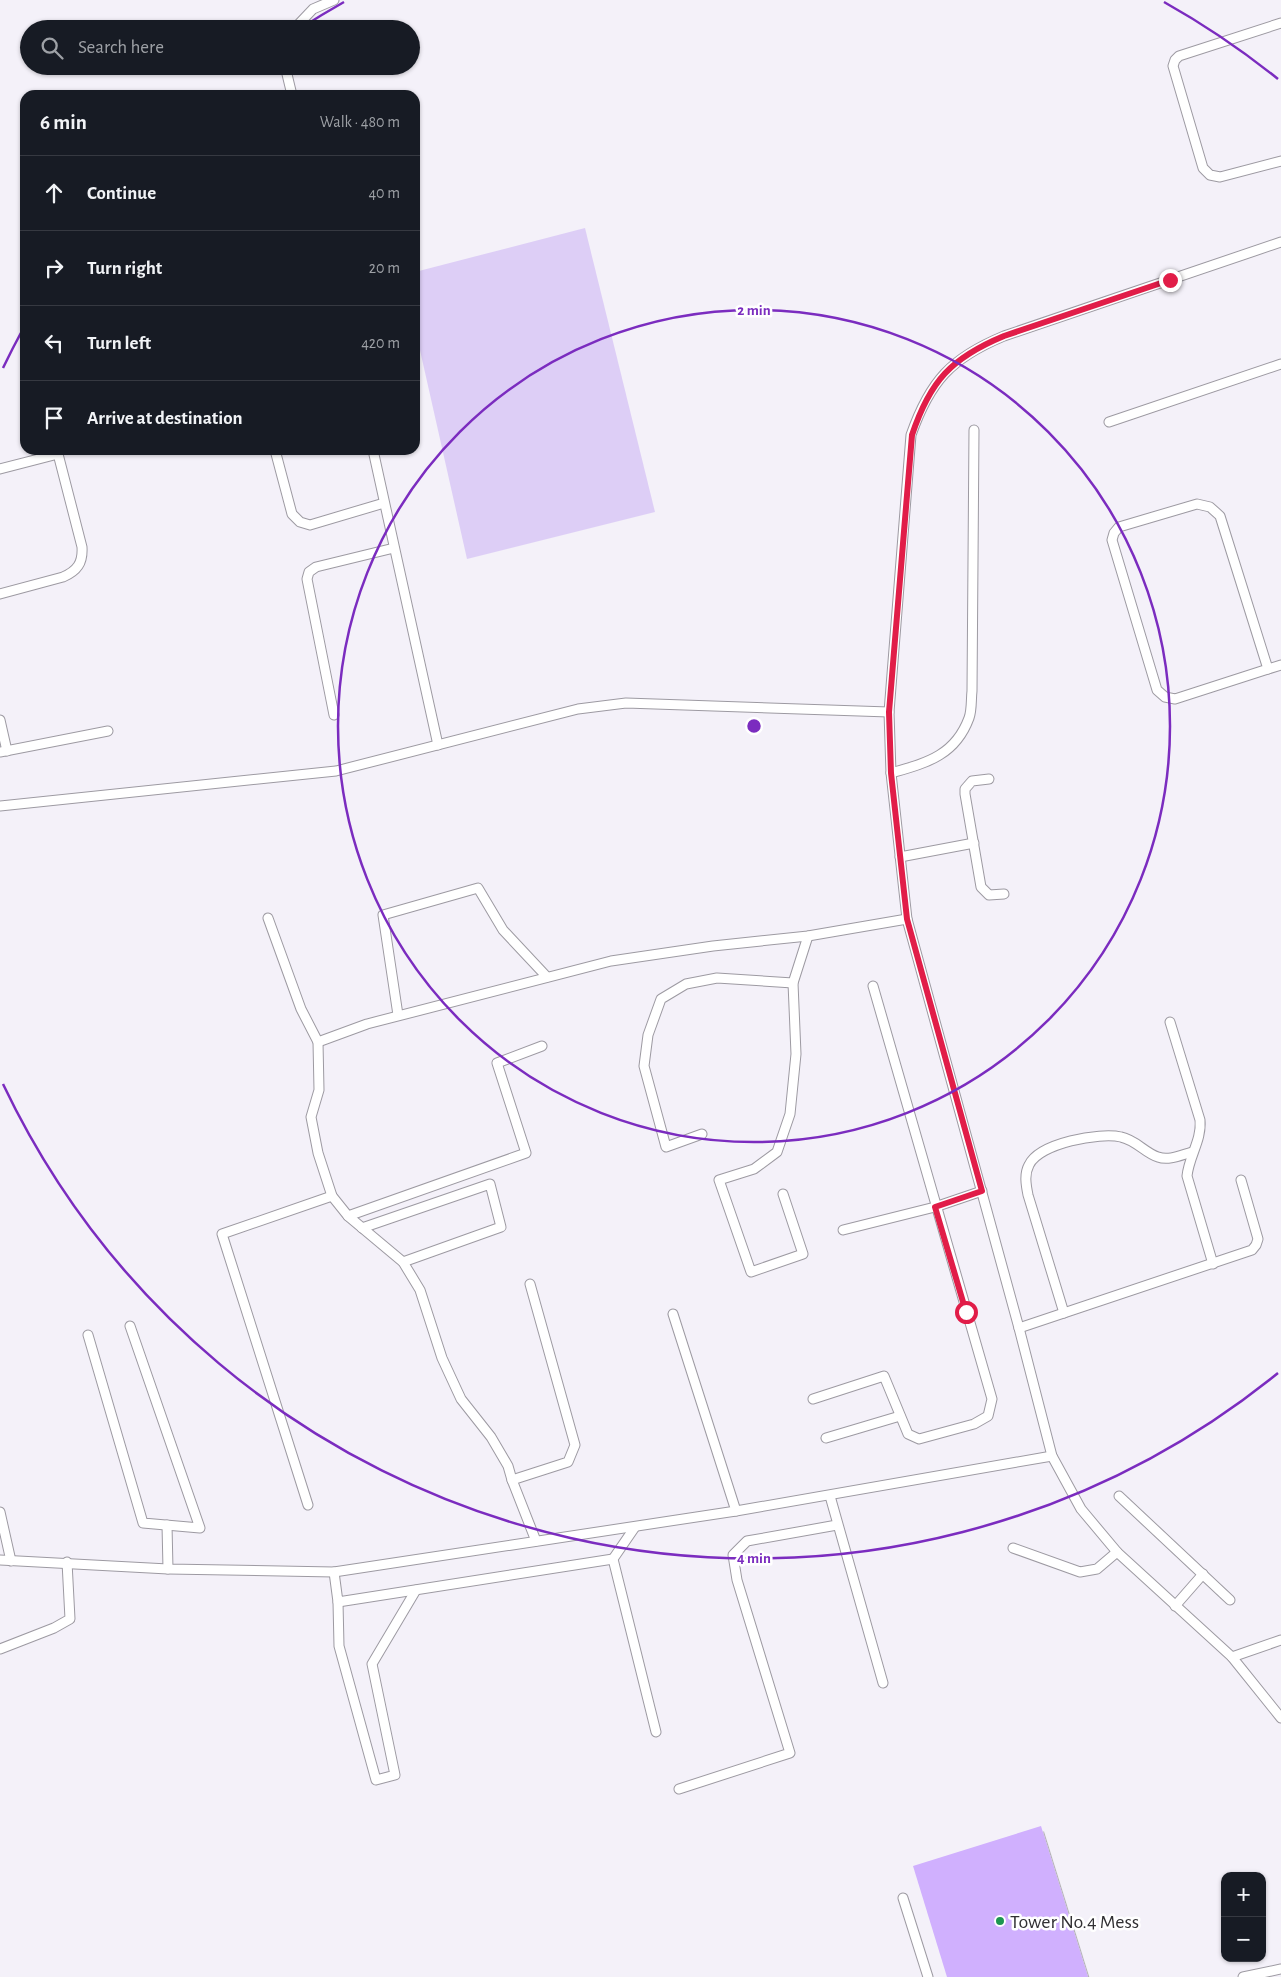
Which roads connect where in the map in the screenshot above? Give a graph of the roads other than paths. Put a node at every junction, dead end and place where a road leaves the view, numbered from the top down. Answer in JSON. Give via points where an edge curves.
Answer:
{"nodes":[{"id":1,"x":334,"y":0,"type":"edge"},
{"id":2,"x":303,"y":20,"type":"edge"},
{"id":3,"x":1281,"y":23,"type":"edge"},
{"id":4,"x":288,"y":75,"type":"edge"},
{"id":5,"x":291,"y":90,"type":"edge"},
{"id":6,"x":1281,"y":161,"type":"edge"},
{"id":7,"x":1281,"y":242,"type":"edge"},
{"id":8,"x":1281,"y":364,"type":"edge"},
{"id":9,"x":1109,"y":422,"type":"dead end"},
{"id":10,"x":974,"y":430,"type":"dead end"},
{"id":11,"x":48,"y":455,"type":"edge"},
{"id":12,"x":59,"y":455,"type":"edge"},
{"id":13,"x":277,"y":455,"type":"edge"},
{"id":14,"x":374,"y":455,"type":"edge"},
{"id":15,"x":0,"y":469,"type":"edge"},
{"id":16,"x":384,"y":504,"type":"junction"},
{"id":17,"x":394,"y":548,"type":"junction"},
{"id":18,"x":0,"y":594,"type":"edge"},
{"id":19,"x":1281,"y":665,"type":"edge"},
{"id":20,"x":1268,"y":669,"type":"junction"},
{"id":21,"x":889,"y":712,"type":"junction"},
{"id":22,"x":334,"y":715,"type":"dead end"},
{"id":23,"x":0,"y":720,"type":"edge"},
{"id":24,"x":108,"y":731,"type":"dead end"},
{"id":25,"x":438,"y":745,"type":"junction"},
{"id":26,"x":3,"y":752,"type":"edge"},
{"id":27,"x":891,"y":773,"type":"junction"},
{"id":28,"x":989,"y":779,"type":"dead end"},
{"id":29,"x":0,"y":806,"type":"edge"},
{"id":30,"x":974,"y":843,"type":"junction"},
{"id":31,"x":900,"y":858,"type":"junction"},
{"id":32,"x":1004,"y":894,"type":"dead end"},
{"id":33,"x":268,"y":918,"type":"dead end"},
{"id":34,"x":907,"y":919,"type":"junction"},
{"id":35,"x":808,"y":936,"type":"junction"},
{"id":36,"x":547,"y":977,"type":"junction"},
{"id":37,"x":793,"y":983,"type":"junction"},
{"id":38,"x":873,"y":986,"type":"dead end"},
{"id":39,"x":398,"y":1016,"type":"junction"},
{"id":40,"x":1170,"y":1022,"type":"dead end"},
{"id":41,"x":318,"y":1042,"type":"junction"},
{"id":42,"x":542,"y":1046,"type":"dead end"},
{"id":43,"x":702,"y":1134,"type":"dead end"},
{"id":44,"x":1192,"y":1152,"type":"junction"},
{"id":45,"x":1241,"y":1180,"type":"dead end"},
{"id":46,"x":982,"y":1191,"type":"junction"},
{"id":47,"x":783,"y":1194,"type":"dead end"},
{"id":48,"x":332,"y":1196,"type":"junction"},
{"id":49,"x":935,"y":1207,"type":"junction"},
{"id":50,"x":348,"y":1216,"type":"junction"},
{"id":51,"x":362,"y":1228,"type":"junction"},
{"id":52,"x":843,"y":1230,"type":"dead end"},
{"id":53,"x":403,"y":1262,"type":"junction"},
{"id":54,"x":1213,"y":1264,"type":"junction"},
{"id":55,"x":530,"y":1284,"type":"dead end"},
{"id":56,"x":1064,"y":1313,"type":"junction"},
{"id":57,"x":672,"y":1314,"type":"dead end"},
{"id":58,"x":130,"y":1326,"type":"dead end"},
{"id":59,"x":1019,"y":1328,"type":"junction"},
{"id":60,"x":88,"y":1335,"type":"dead end"},
{"id":61,"x":813,"y":1399,"type":"dead end"},
{"id":62,"x":900,"y":1416,"type":"junction"},
{"id":63,"x":826,"y":1438,"type":"dead end"},
{"id":64,"x":1052,"y":1456,"type":"junction"},
{"id":65,"x":512,"y":1480,"type":"junction"},
{"id":66,"x":830,"y":1496,"type":"junction"},
{"id":67,"x":1119,"y":1496,"type":"dead end"},
{"id":68,"x":308,"y":1505,"type":"dead end"},
{"id":69,"x":736,"y":1511,"type":"junction"},
{"id":70,"x":0,"y":1512,"type":"edge"},
{"id":71,"x":167,"y":1525,"type":"junction"},
{"id":72,"x":837,"y":1525,"type":"junction"},
{"id":73,"x":635,"y":1528,"type":"junction"},
{"id":74,"x":536,"y":1541,"type":"junction"},
{"id":75,"x":1013,"y":1548,"type":"dead end"},
{"id":76,"x":1117,"y":1552,"type":"junction"},
{"id":77,"x":614,"y":1559,"type":"junction"},
{"id":78,"x":0,"y":1560,"type":"edge"},
{"id":79,"x":11,"y":1561,"type":"junction"},
{"id":80,"x":67,"y":1562,"type":"junction"},
{"id":81,"x":168,"y":1568,"type":"junction"},
{"id":82,"x":334,"y":1572,"type":"junction"},
{"id":83,"x":1203,"y":1574,"type":"junction"},
{"id":84,"x":416,"y":1590,"type":"junction"},
{"id":85,"x":1230,"y":1600,"type":"dead end"},
{"id":86,"x":338,"y":1602,"type":"junction"},
{"id":87,"x":1175,"y":1606,"type":"junction"},
{"id":88,"x":1281,"y":1640,"type":"edge"},
{"id":89,"x":0,"y":1650,"type":"edge"},
{"id":90,"x":1232,"y":1656,"type":"junction"},
{"id":91,"x":883,"y":1683,"type":"dead end"},
{"id":92,"x":1281,"y":1718,"type":"edge"},
{"id":93,"x":656,"y":1732,"type":"dead end"},
{"id":94,"x":679,"y":1789,"type":"dead end"},
{"id":95,"x":903,"y":1898,"type":"dead end"},
{"id":96,"x":1281,"y":1969,"type":"edge"},
{"id":97,"x":928,"y":1977,"type":"edge"},
{"id":98,"x":1243,"y":1977,"type":"edge"}],
"edges":[{"from":1,"to":2,"type":"lane","via":[[313,9]]},
{"from":3,"to":6,"type":"lane","via":[[1179,56],[1173,66],[1203,168],[1210,175],[1220,177]]},
{"from":4,"to":5,"type":"lane"},
{"from":7,"to":21,"type":"lane","via":[[1004,336],[978,347],[954,363],[935,384],[921,408],[912,435]]},
{"from":8,"to":9,"type":"lane"},
{"from":10,"to":27,"type":"lane","via":[[972,691],[969,717],[958,740],[938,757]]},
{"from":11,"to":15,"type":"lane"},
{"from":12,"to":18,"type":"lane","via":[[83,557],[72,573]]},
{"from":13,"to":16,"type":"lane","via":[[292,514],[300,522],[316,524]]},
{"from":14,"to":16,"type":"lane"},
{"from":16,"to":17,"type":"lane"},
{"from":17,"to":22,"type":"lane","via":[[316,567],[307,579]]},
{"from":17,"to":25,"type":"lane"},
{"from":19,"to":20,"type":"lane"},
{"from":20,"to":20,"type":"lane","via":[[1220,516],[1210,507],[1198,504],[1118,527],[1112,540],[1113,548],[1158,690],[1165,697],[1175,700]]},
{"from":21,"to":25,"type":"lane","via":[[626,703],[578,709]]},
{"from":21,"to":27,"type":"lane"},
{"from":23,"to":26,"type":"lane"},
{"from":24,"to":26,"type":"lane"},
{"from":25,"to":29,"type":"lane","via":[[336,771]]},
{"from":27,"to":31,"type":"lane"},
{"from":28,"to":30,"type":"lane","via":[[972,781],[965,789]]},
{"from":30,"to":31,"type":"lane"},
{"from":30,"to":32,"type":"lane","via":[[981,887],[989,895]]},
{"from":31,"to":34,"type":"lane"},
{"from":33,"to":41,"type":"lane","via":[[301,1010]]},
{"from":34,"to":35,"type":"lane"},
{"from":34,"to":46,"type":"lane"},
{"from":35,"to":36,"type":"lane","via":[[611,961]]},
{"from":35,"to":37,"type":"lane"},
{"from":36,"to":39,"type":"lane"},
{"from":36,"to":39,"type":"lane","via":[[503,930],[478,888],[383,915]]},
{"from":37,"to":43,"type":"lane","via":[[717,978],[686,984],[661,999],[648,1035],[644,1066],[666,1147]]},
{"from":37,"to":47,"type":"lane","via":[[796,1054],[790,1114],[777,1152],[754,1169],[719,1180],[751,1272],[803,1254]]},
{"from":38,"to":49,"type":"lane"},
{"from":39,"to":41,"type":"lane"},
{"from":40,"to":44,"type":"lane","via":[[1200,1120],[1199,1141]]},
{"from":41,"to":48,"type":"lane","via":[[319,1090],[311,1117],[318,1154]]},
{"from":42,"to":50,"type":"lane","via":[[497,1064],[526,1153]]},
{"from":44,"to":54,"type":"lane","via":[[1187,1176]]},
{"from":44,"to":56,"type":"lane","via":[[1167,1159],[1157,1157],[1124,1137],[1102,1135],[1054,1146],[1039,1152],[1029,1164],[1028,1195]]},
{"from":45,"to":54,"type":"lane","via":[[1258,1239],[1256,1245],[1246,1254]]},
{"from":46,"to":49,"type":"lane"},
{"from":46,"to":59,"type":"lane"},
{"from":48,"to":50,"type":"lane"},
{"from":48,"to":68,"type":"lane","via":[[222,1234]]},
{"from":49,"to":52,"type":"lane"},
{"from":49,"to":62,"type":"lane","via":[[992,1399],[988,1416],[974,1424],[919,1439],[908,1434]]},
{"from":50,"to":51,"type":"lane"},
{"from":51,"to":53,"type":"lane"},
{"from":51,"to":53,"type":"lane","via":[[490,1184],[501,1227]]},
{"from":53,"to":65,"type":"lane","via":[[420,1290],[442,1358],[461,1399],[491,1437],[508,1466]]},
{"from":54,"to":56,"type":"lane"},
{"from":55,"to":65,"type":"lane","via":[[575,1445],[568,1462]]},
{"from":56,"to":59,"type":"lane"},
{"from":57,"to":69,"type":"lane"},
{"from":58,"to":71,"type":"lane","via":[[200,1528]]},
{"from":59,"to":64,"type":"lane"},
{"from":60,"to":71,"type":"lane","via":[[144,1523]]},
{"from":61,"to":62,"type":"lane","via":[[884,1376]]},
{"from":62,"to":63,"type":"lane"},
{"from":64,"to":66,"type":"lane"},
{"from":64,"to":76,"type":"lane","via":[[1081,1509]]},
{"from":65,"to":74,"type":"lane"},
{"from":66,"to":69,"type":"lane"},
{"from":66,"to":72,"type":"lane"},
{"from":67,"to":83,"type":"lane"},
{"from":69,"to":73,"type":"lane"},
{"from":70,"to":79,"type":"lane"},
{"from":71,"to":81,"type":"lane"},
{"from":72,"to":91,"type":"lane"},
{"from":72,"to":94,"type":"lane","via":[[747,1541],[733,1555],[737,1580],[790,1753]]},
{"from":73,"to":74,"type":"lane"},
{"from":73,"to":77,"type":"lane"},
{"from":74,"to":82,"type":"lane"},
{"from":75,"to":76,"type":"lane","via":[[1080,1572],[1097,1570]]},
{"from":76,"to":87,"type":"lane"},
{"from":77,"to":84,"type":"lane"},
{"from":77,"to":93,"type":"lane"},
{"from":78,"to":79,"type":"lane"},
{"from":79,"to":80,"type":"lane"},
{"from":80,"to":81,"type":"lane"},
{"from":80,"to":89,"type":"lane","via":[[70,1619]]},
{"from":81,"to":82,"type":"lane"},
{"from":82,"to":86,"type":"lane"},
{"from":83,"to":85,"type":"lane"},
{"from":83,"to":87,"type":"lane"},
{"from":84,"to":86,"type":"lane"},
{"from":84,"to":86,"type":"lane","via":[[372,1664],[395,1775],[376,1780],[339,1646]]},
{"from":87,"to":90,"type":"lane"},
{"from":88,"to":90,"type":"lane"},
{"from":90,"to":92,"type":"lane"},
{"from":95,"to":97,"type":"lane"},
{"from":96,"to":98,"type":"lane"}]}
